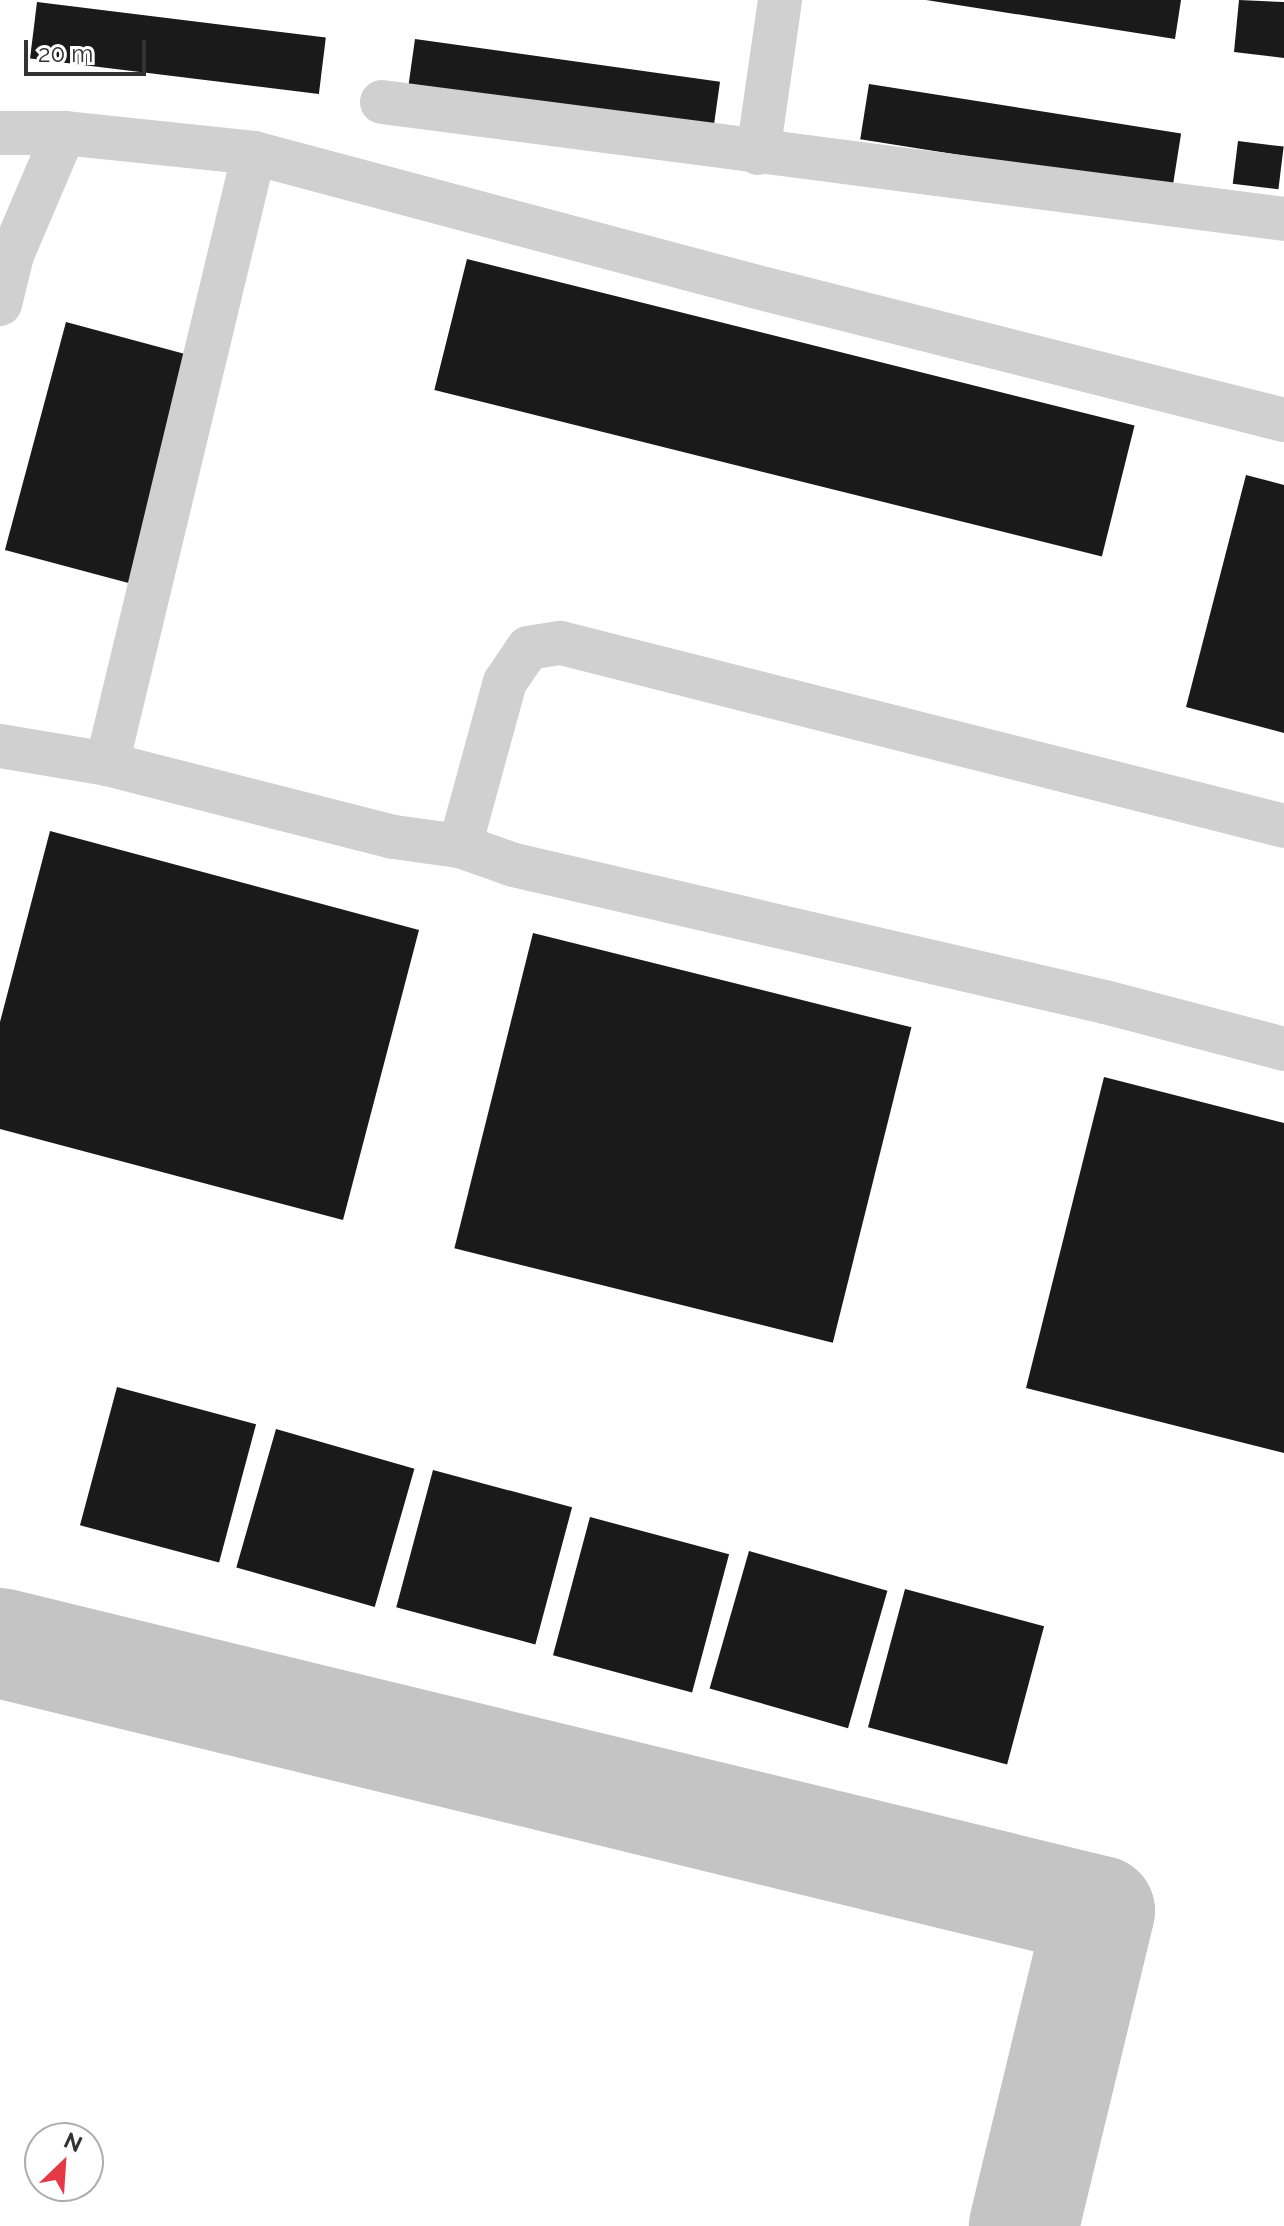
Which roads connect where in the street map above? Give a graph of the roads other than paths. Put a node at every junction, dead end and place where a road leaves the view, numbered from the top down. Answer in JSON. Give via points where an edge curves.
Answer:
{"nodes":[{"id":1,"x":780,"y":0,"type":"edge"},
{"id":2,"x":382,"y":102,"type":"dead end"},
{"id":3,"x":0,"y":133,"type":"edge"},
{"id":4,"x":64,"y":133,"type":"junction"},
{"id":5,"x":254,"y":153,"type":"junction"},
{"id":6,"x":758,"y":153,"type":"junction"},
{"id":7,"x":1284,"y":219,"type":"edge"},
{"id":8,"x":0,"y":304,"type":"edge"},
{"id":9,"x":1284,"y":420,"type":"edge"},
{"id":10,"x":0,"y":746,"type":"edge"},
{"id":11,"x":107,"y":764,"type":"junction"},
{"id":12,"x":1284,"y":826,"type":"edge"},
{"id":13,"x":460,"y":846,"type":"junction"},
{"id":14,"x":1284,"y":1049,"type":"edge"}],
"edges":[{"from":1,"to":6,"type":"street"},
{"from":2,"to":6,"type":"street"},
{"from":3,"to":4,"type":"street"},
{"from":4,"to":5,"type":"street"},
{"from":4,"to":8,"type":"street","via":[[12,255]]},
{"from":5,"to":9,"type":"street"},
{"from":5,"to":11,"type":"street"},
{"from":6,"to":7,"type":"street"},
{"from":10,"to":11,"type":"street"},
{"from":11,"to":13,"type":"street","via":[[394,837]]},
{"from":12,"to":13,"type":"street","via":[[561,643],[528,648],[505,682]]},
{"from":13,"to":14,"type":"street","via":[[514,865],[1105,1002]]}]}
